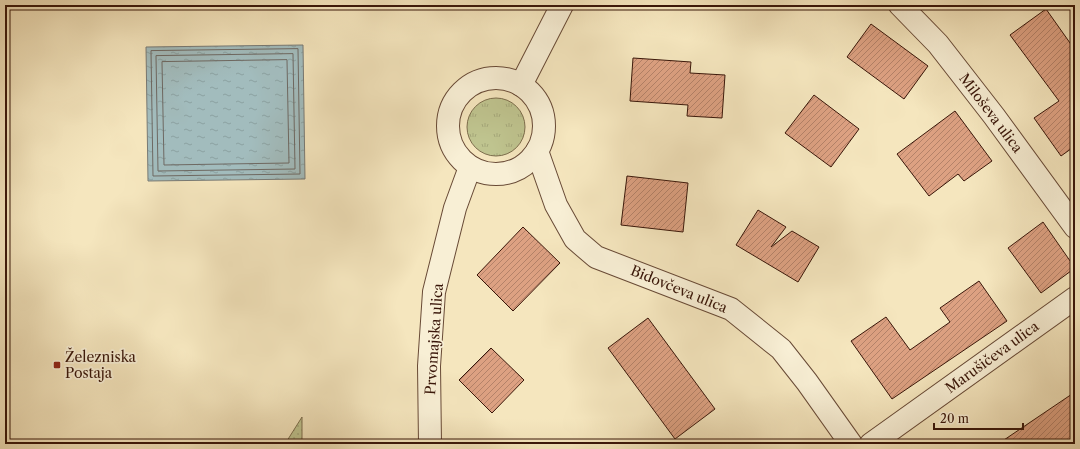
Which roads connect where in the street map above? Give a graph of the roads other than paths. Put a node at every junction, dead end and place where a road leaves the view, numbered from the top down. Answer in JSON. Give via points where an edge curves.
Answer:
{"nodes":[{"id":1,"x":562,"y":5,"type":"edge"},
{"id":2,"x":900,"y":5,"type":"edge"},
{"id":3,"x":521,"y":85,"type":"junction"},
{"id":4,"x":537,"y":151,"type":"junction"},
{"id":5,"x":470,"y":166,"type":"junction"},
{"id":6,"x":1075,"y":227,"type":"edge"},
{"id":7,"x":1075,"y":298,"type":"edge"},
{"id":8,"x":430,"y":444,"type":"edge"},
{"id":9,"x":850,"y":444,"type":"edge"},
{"id":10,"x":871,"y":444,"type":"edge"}],
"edges":[{"from":1,"to":3,"type":"street"},
{"from":2,"to":6,"type":"street","name":"Miloševa ulica","via":[[938,44]]},
{"from":3,"to":4,"type":"street","via":[[533,95],[544,122],[543,137]]},
{"from":3,"to":5,"type":"street","via":[[507,80],[484,80],[464,90],[454,102],[449,115],[448,130],[451,144],[459,157]]},
{"from":4,"to":5,"type":"street","via":[[514,171],[484,173]]},
{"from":4,"to":9,"type":"street","name":"Bidovčeva ulica","via":[[556,205],[575,239],[596,257],[731,309],[781,349],[808,382]]},
{"from":5,"to":8,"type":"street","name":"Prvomajska ulica","via":[[455,208],[434,292],[429,366]]},
{"from":7,"to":10,"type":"street","name":"Marušičeva ulica"}]}
